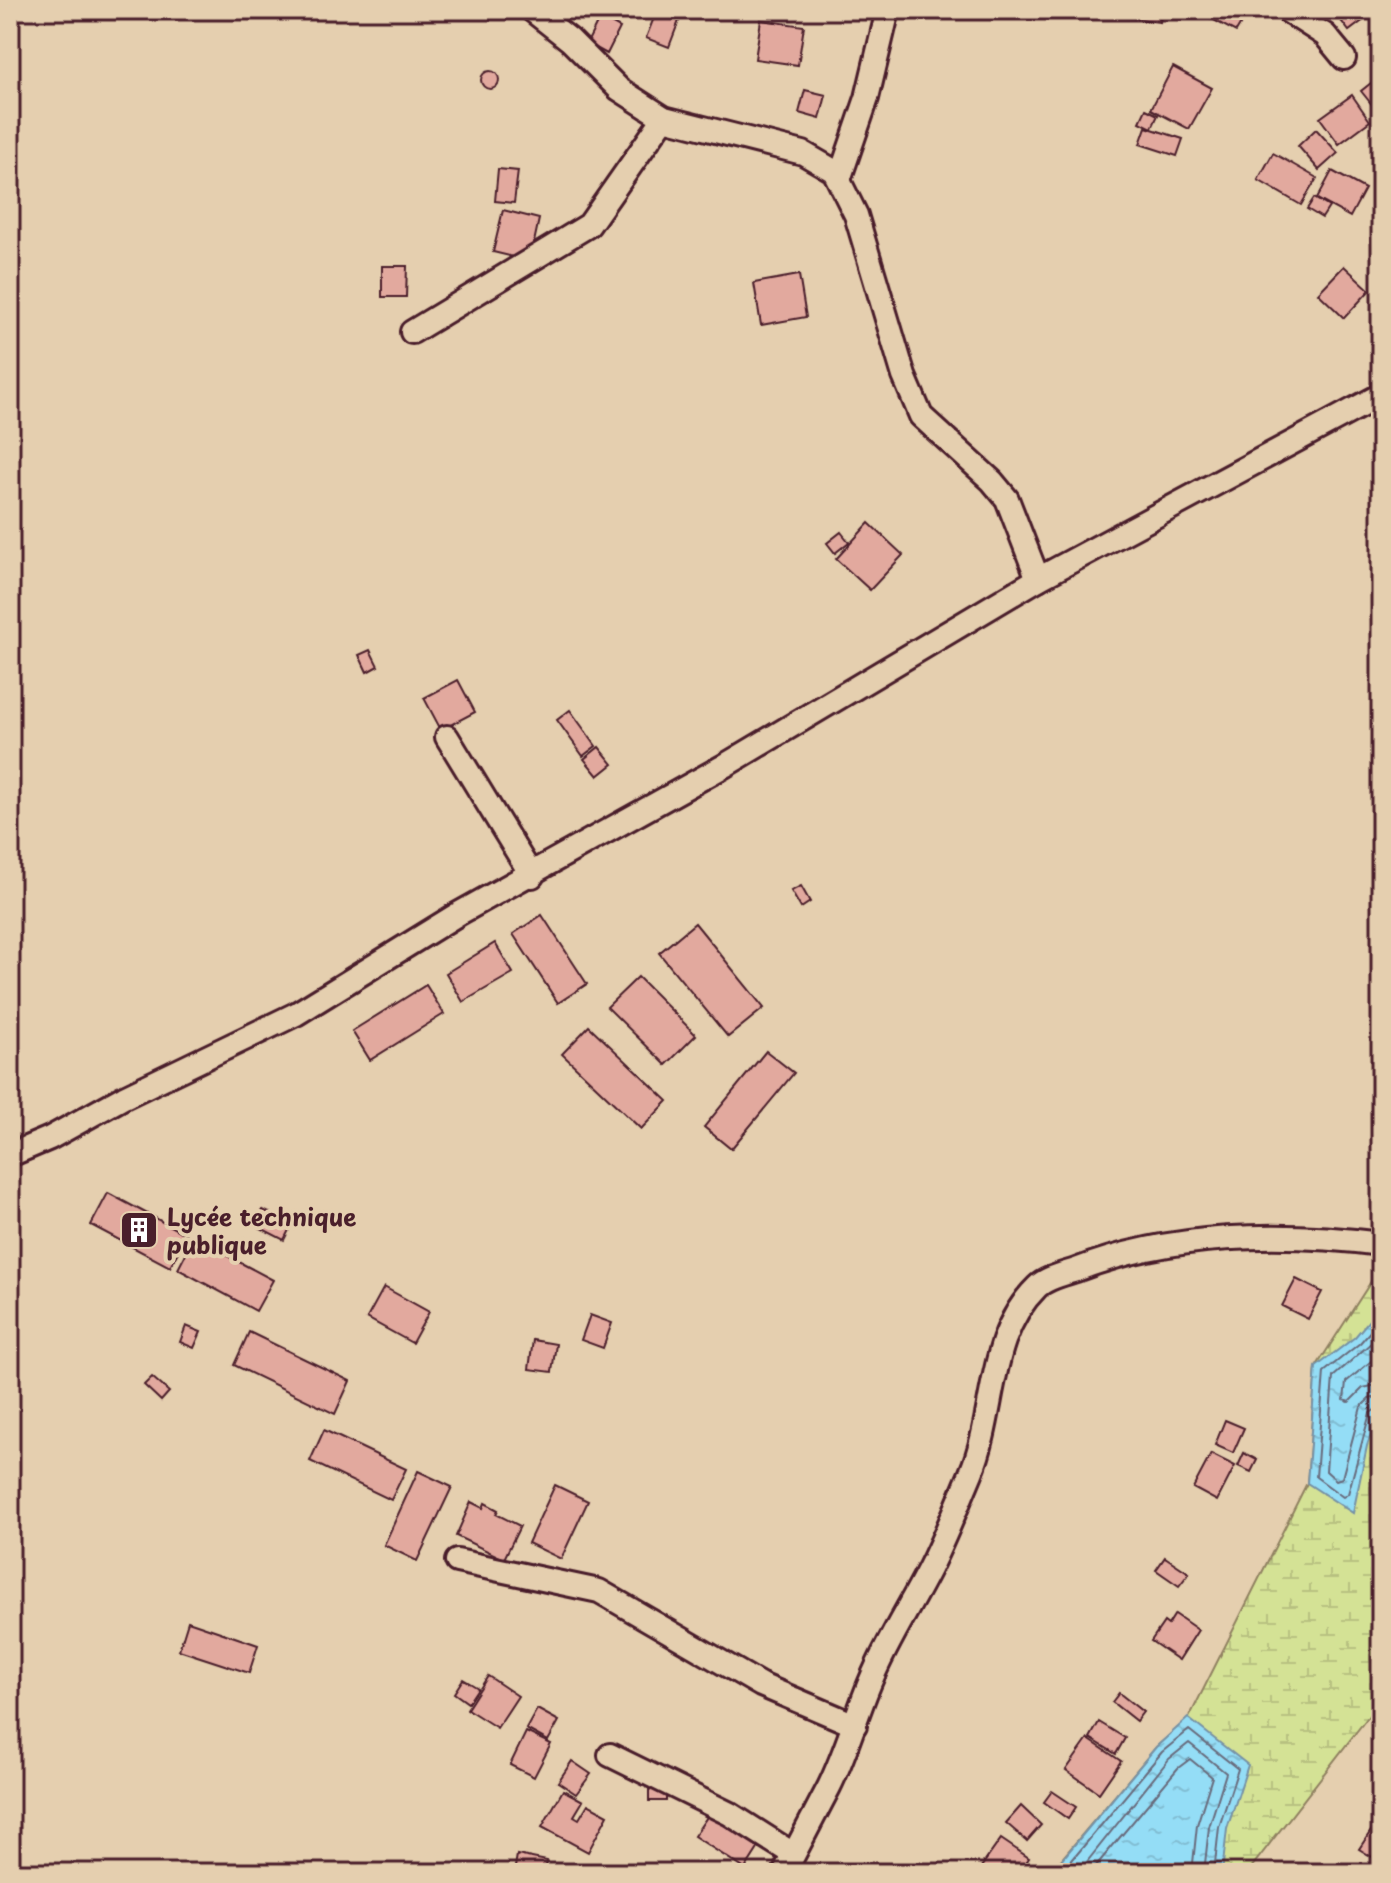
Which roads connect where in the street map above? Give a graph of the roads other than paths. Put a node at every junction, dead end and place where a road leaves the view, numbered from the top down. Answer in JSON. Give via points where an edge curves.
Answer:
{"nodes":[{"id":1,"x":532,"y":10,"type":"edge"},
{"id":2,"x":888,"y":10,"type":"edge"},
{"id":3,"x":1286,"y":10,"type":"edge"},
{"id":4,"x":1344,"y":58,"type":"dead end"},
{"id":5,"x":664,"y":118,"type":"junction"},
{"id":6,"x":840,"y":177,"type":"junction"},
{"id":7,"x":412,"y":332,"type":"dead end"},
{"id":8,"x":1381,"y":395,"type":"edge"},
{"id":9,"x":1038,"y":579,"type":"junction"},
{"id":10,"x":447,"y":737,"type":"dead end"},
{"id":11,"x":532,"y":876,"type":"junction"},
{"id":12,"x":10,"y":1155,"type":"edge"},
{"id":13,"x":1381,"y":1244,"type":"edge"},
{"id":14,"x":457,"y":1561,"type":"dead end"},
{"id":15,"x":855,"y":1725,"type":"junction"},
{"id":16,"x":610,"y":1755,"type":"dead end"},
{"id":17,"x":788,"y":1864,"type":"edge"}],
"edges":[{"from":1,"to":5,"type":"street","via":[[619,89]]},
{"from":2,"to":6,"type":"street","via":[[867,98]]},
{"from":3,"to":4,"type":"street","via":[[1325,35]]},
{"from":5,"to":6,"type":"street","via":[[803,153]]},
{"from":5,"to":7,"type":"street","via":[[589,225]]},
{"from":6,"to":9,"type":"street","via":[[915,403],[933,429],[1007,499]]},
{"from":8,"to":9,"type":"street"},
{"from":9,"to":11,"type":"street"},
{"from":10,"to":11,"type":"street"},
{"from":11,"to":12,"type":"street","via":[[458,914],[296,1014]]},
{"from":13,"to":15,"type":"street","via":[[1268,1236],[1188,1244],[1099,1261],[1040,1284],[1021,1307],[996,1360],[983,1439],[972,1470],[871,1679]]},
{"from":14,"to":15,"type":"street","via":[[599,1591],[761,1685]]},
{"from":15,"to":17,"type":"street"},
{"from":16,"to":17,"type":"street","via":[[730,1814]]}]}
